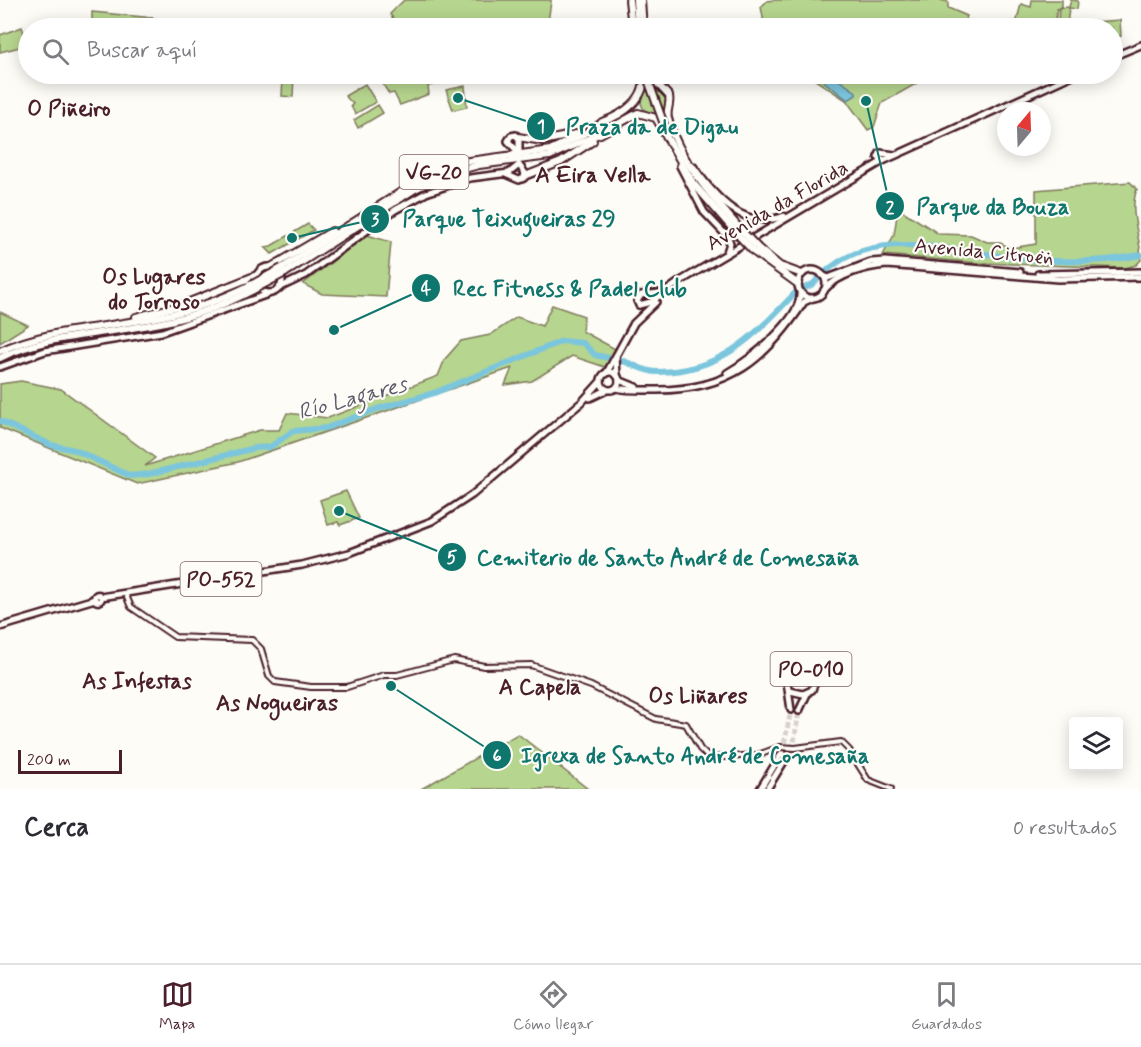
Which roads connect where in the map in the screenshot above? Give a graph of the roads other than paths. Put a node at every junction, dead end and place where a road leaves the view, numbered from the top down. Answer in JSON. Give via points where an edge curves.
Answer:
{"nodes":[{"id":1,"x":635,"y":0,"type":"edge"},
{"id":2,"x":637,"y":18,"type":"edge"},
{"id":3,"x":1141,"y":45,"type":"edge"},
{"id":4,"x":1123,"y":53,"type":"edge"},
{"id":5,"x":645,"y":84,"type":"edge"},
{"id":6,"x":651,"y":84,"type":"edge"},
{"id":7,"x":1053,"y":84,"type":"edge"},
{"id":8,"x":659,"y":86,"type":"joint"},
{"id":9,"x":643,"y":90,"type":"junction"},
{"id":10,"x":640,"y":96,"type":"junction"},
{"id":11,"x":667,"y":110,"type":"junction"},
{"id":12,"x":645,"y":112,"type":"junction"},
{"id":13,"x":653,"y":116,"type":"junction"},
{"id":14,"x":605,"y":121,"type":"junction"},
{"id":15,"x":601,"y":133,"type":"junction"},
{"id":16,"x":518,"y":137,"type":"dead end"},
{"id":17,"x":673,"y":152,"type":"junction"},
{"id":18,"x":684,"y":153,"type":"junction"},
{"id":19,"x":518,"y":169,"type":"junction"},
{"id":20,"x":505,"y":174,"type":"junction"},
{"id":21,"x":515,"y":177,"type":"junction"},
{"id":22,"x":525,"y":177,"type":"junction"},
{"id":23,"x":374,"y":208,"type":"junction"},
{"id":24,"x":789,"y":216,"type":"junction"},
{"id":25,"x":740,"y":233,"type":"junction"},
{"id":26,"x":756,"y":250,"type":"junction"},
{"id":27,"x":726,"y":253,"type":"junction"},
{"id":28,"x":271,"y":267,"type":"junction"},
{"id":29,"x":283,"y":271,"type":"junction"},
{"id":30,"x":1141,"y":272,"type":"edge"},
{"id":31,"x":802,"y":274,"type":"junction"},
{"id":32,"x":257,"y":275,"type":"junction"},
{"id":33,"x":825,"y":277,"type":"junction"},
{"id":34,"x":1138,"y":278,"type":"edge"},
{"id":35,"x":281,"y":281,"type":"junction"},
{"id":36,"x":292,"y":282,"type":"junction"},
{"id":37,"x":798,"y":284,"type":"junction"},
{"id":38,"x":255,"y":288,"type":"junction"},
{"id":39,"x":279,"y":288,"type":"junction"},
{"id":40,"x":824,"y":290,"type":"junction"},
{"id":41,"x":665,"y":292,"type":"junction"},
{"id":42,"x":271,"y":293,"type":"junction"},
{"id":43,"x":802,"y":294,"type":"junction"},
{"id":44,"x":646,"y":296,"type":"junction"},
{"id":45,"x":813,"y":298,"type":"junction"},
{"id":46,"x":254,"y":301,"type":"junction"},
{"id":47,"x":647,"y":303,"type":"junction"},
{"id":48,"x":639,"y":305,"type":"junction"},
{"id":49,"x":640,"y":317,"type":"junction"},
{"id":50,"x":791,"y":321,"type":"junction"},
{"id":51,"x":634,"y":323,"type":"junction"},
{"id":52,"x":90,"y":327,"type":"junction"},
{"id":53,"x":780,"y":342,"type":"dead end"},
{"id":54,"x":0,"y":351,"type":"edge"},
{"id":55,"x":0,"y":358,"type":"edge"},
{"id":56,"x":613,"y":361,"type":"junction"},
{"id":57,"x":0,"y":367,"type":"edge"},
{"id":58,"x":606,"y":374,"type":"junction"},
{"id":59,"x":618,"y":378,"type":"junction"},
{"id":60,"x":601,"y":381,"type":"junction"},
{"id":61,"x":616,"y":388,"type":"junction"},
{"id":62,"x":607,"y":390,"type":"junction"},
{"id":63,"x":582,"y":402,"type":"junction"},
{"id":64,"x":125,"y":593,"type":"junction"},
{"id":65,"x":0,"y":627,"type":"edge"},
{"id":66,"x":790,"y":691,"type":"junction"},
{"id":67,"x":808,"y":693,"type":"junction"},
{"id":68,"x":791,"y":710,"type":"tunnel mouth"},
{"id":69,"x":799,"y":711,"type":"tunnel mouth"},
{"id":70,"x":783,"y":752,"type":"junction"},
{"id":71,"x":760,"y":789,"type":"edge"},
{"id":72,"x":767,"y":789,"type":"edge"},
{"id":73,"x":891,"y":789,"type":"edge"}],
"edges":[{"from":1,"to":2,"type":"highway"},
{"from":3,"to":4,"type":"main road"},
{"from":5,"to":9,"type":"highway"},
{"from":6,"to":25,"type":"highway","bridge":true,"via":[[676,146],[717,208]]},
{"from":7,"to":24,"type":"main road","name":"Avenida da Florida","via":[[882,158],[875,166]]},
{"from":8,"to":9,"type":"highway"},
{"from":8,"to":11,"type":"highway","via":[[669,96]]},
{"from":9,"to":10,"type":"highway"},
{"from":10,"to":12,"type":"highway","via":[[639,104]]},
{"from":10,"to":14,"type":"highway"},
{"from":11,"to":13,"type":"highway"},
{"from":11,"to":18,"type":"highway"},
{"from":12,"to":13,"type":"highway"},
{"from":12,"to":15,"type":"highway"},
{"from":13,"to":17,"type":"highway"},
{"from":14,"to":16,"type":"highway","via":[[563,138],[537,141]]},
{"from":14,"to":23,"type":"highway","number":"VG-20","via":[[550,150],[448,166]]},
{"from":15,"to":22,"type":"highway","via":[[573,156]]},
{"from":15,"to":29,"type":"highway","number":"VG-20","via":[[550,156],[479,165],[445,174]]},
{"from":17,"to":25,"type":"highway","via":[[703,196]]},
{"from":17,"to":27,"type":"main road","via":[[699,203],[730,240]]},
{"from":18,"to":24,"type":"main road","via":[[735,212],[758,220]]},
{"from":18,"to":25,"type":"highway"},
{"from":19,"to":20,"type":"main road"},
{"from":19,"to":21,"type":"main road"},
{"from":19,"to":22,"type":"main road"},
{"from":20,"to":21,"type":"main road"},
{"from":20,"to":36,"type":"main road","via":[[470,178],[426,193]]},
{"from":21,"to":22,"type":"main road"},
{"from":23,"to":28,"type":"highway"},
{"from":23,"to":29,"type":"highway","number":"VG-20"},
{"from":24,"to":27,"type":"main road","name":"Avenida da Florida"},
{"from":25,"to":26,"type":"highway","bridge":true},
{"from":26,"to":31,"type":"highway","via":[[786,270]]},
{"from":26,"to":37,"type":"highway"},
{"from":27,"to":41,"type":"main road","name":"Avenida da Florida"},
{"from":28,"to":32,"type":"main road"},
{"from":28,"to":35,"type":"main road","via":[[279,272]]},
{"from":29,"to":38,"type":"highway","number":"VG-20","bridge":true},
{"from":30,"to":33,"type":"main road","name":"Avenida Citroën","via":[[1038,274],[885,261]]},
{"from":31,"to":33,"type":"main road","via":[[810,271]]},
{"from":31,"to":37,"type":"main road"},
{"from":32,"to":38,"type":"main road"},
{"from":32,"to":52,"type":"highway","via":[[182,305]]},
{"from":33,"to":40,"type":"main road"},
{"from":34,"to":40,"type":"main road","name":"Avenida Citroën","via":[[1058,279],[886,265],[848,275]]},
{"from":35,"to":36,"type":"main road"},
{"from":35,"to":39,"type":"main road"},
{"from":36,"to":39,"type":"main road"},
{"from":37,"to":43,"type":"main road"},
{"from":38,"to":42,"type":"main road"},
{"from":38,"to":46,"type":"main road"},
{"from":38,"to":52,"type":"highway","number":"VG-20","via":[[175,313]]},
{"from":38,"to":55,"type":"highway","number":"VG-20","via":[[228,302],[177,319],[56,339]]},
{"from":39,"to":42,"type":"main road"},
{"from":40,"to":45,"type":"main road"},
{"from":41,"to":44,"type":"main road","name":"Avenida da Florida"},
{"from":41,"to":47,"type":"main road","name":"Avenida da Florida"},
{"from":41,"to":49,"type":"main road","name":"Avenida da Florida"},
{"from":42,"to":46,"type":"main road"},
{"from":43,"to":45,"type":"main road"},
{"from":43,"to":59,"type":"main road","via":[[774,337],[727,373],[693,384],[662,387],[633,387]]},
{"from":44,"to":47,"type":"main road"},
{"from":44,"to":48,"type":"main road","via":[[639,296]]},
{"from":45,"to":50,"type":"main road","via":[[804,302]]},
{"from":46,"to":57,"type":"main road","via":[[162,332],[45,351]]},
{"from":47,"to":48,"type":"main road"},
{"from":47,"to":49,"type":"main road","name":"Avenida da Florida"},
{"from":48,"to":51,"type":"main road","name":"Avenida da Florida"},
{"from":49,"to":51,"type":"main road","name":"Avenida da Florida"},
{"from":50,"to":53,"type":"main road"},
{"from":50,"to":61,"type":"main road","via":[[763,354],[727,377],[694,388]]},
{"from":51,"to":56,"type":"main road","name":"Avenida da Florida"},
{"from":52,"to":54,"type":"highway","number":"VG-20","via":[[45,335]]},
{"from":56,"to":58,"type":"main road","name":"Avenida da Florida"},
{"from":56,"to":59,"type":"main road","name":"Avenida da Florida"},
{"from":58,"to":59,"type":"main road"},
{"from":58,"to":60,"type":"main road","name":"Avenida da Florida"},
{"from":59,"to":61,"type":"main road"},
{"from":60,"to":62,"type":"main road"},
{"from":60,"to":63,"type":"main road","name":"Avenida da Florida"},
{"from":61,"to":62,"type":"main road"},
{"from":62,"to":63,"type":"main road"},
{"from":63,"to":64,"type":"main road","number":"PO-552","via":[[472,495],[432,521],[321,561]]},
{"from":64,"to":65,"type":"main road","number":"PO-552"},
{"from":64,"to":70,"type":"street","via":[[131,607],[175,637],[252,640],[261,649],[269,676],[275,682],[347,687],[454,660],[484,666],[531,665],[591,686],[656,719],[686,724],[709,758]]},
{"from":66,"to":67,"type":"main road","number":"PO-010","via":[[798,695]]},
{"from":66,"to":67,"type":"main road","number":"PO-010","via":[[786,675],[791,667],[801,664],[815,676]]},
{"from":66,"to":68,"type":"main road","number":"PO-010"},
{"from":67,"to":69,"type":"main road","number":"PO-010"},
{"from":70,"to":71,"type":"main road"},
{"from":70,"to":72,"type":"main road"},
{"from":70,"to":73,"type":"street","bridge":true,"via":[[841,742],[870,781]]}]}
